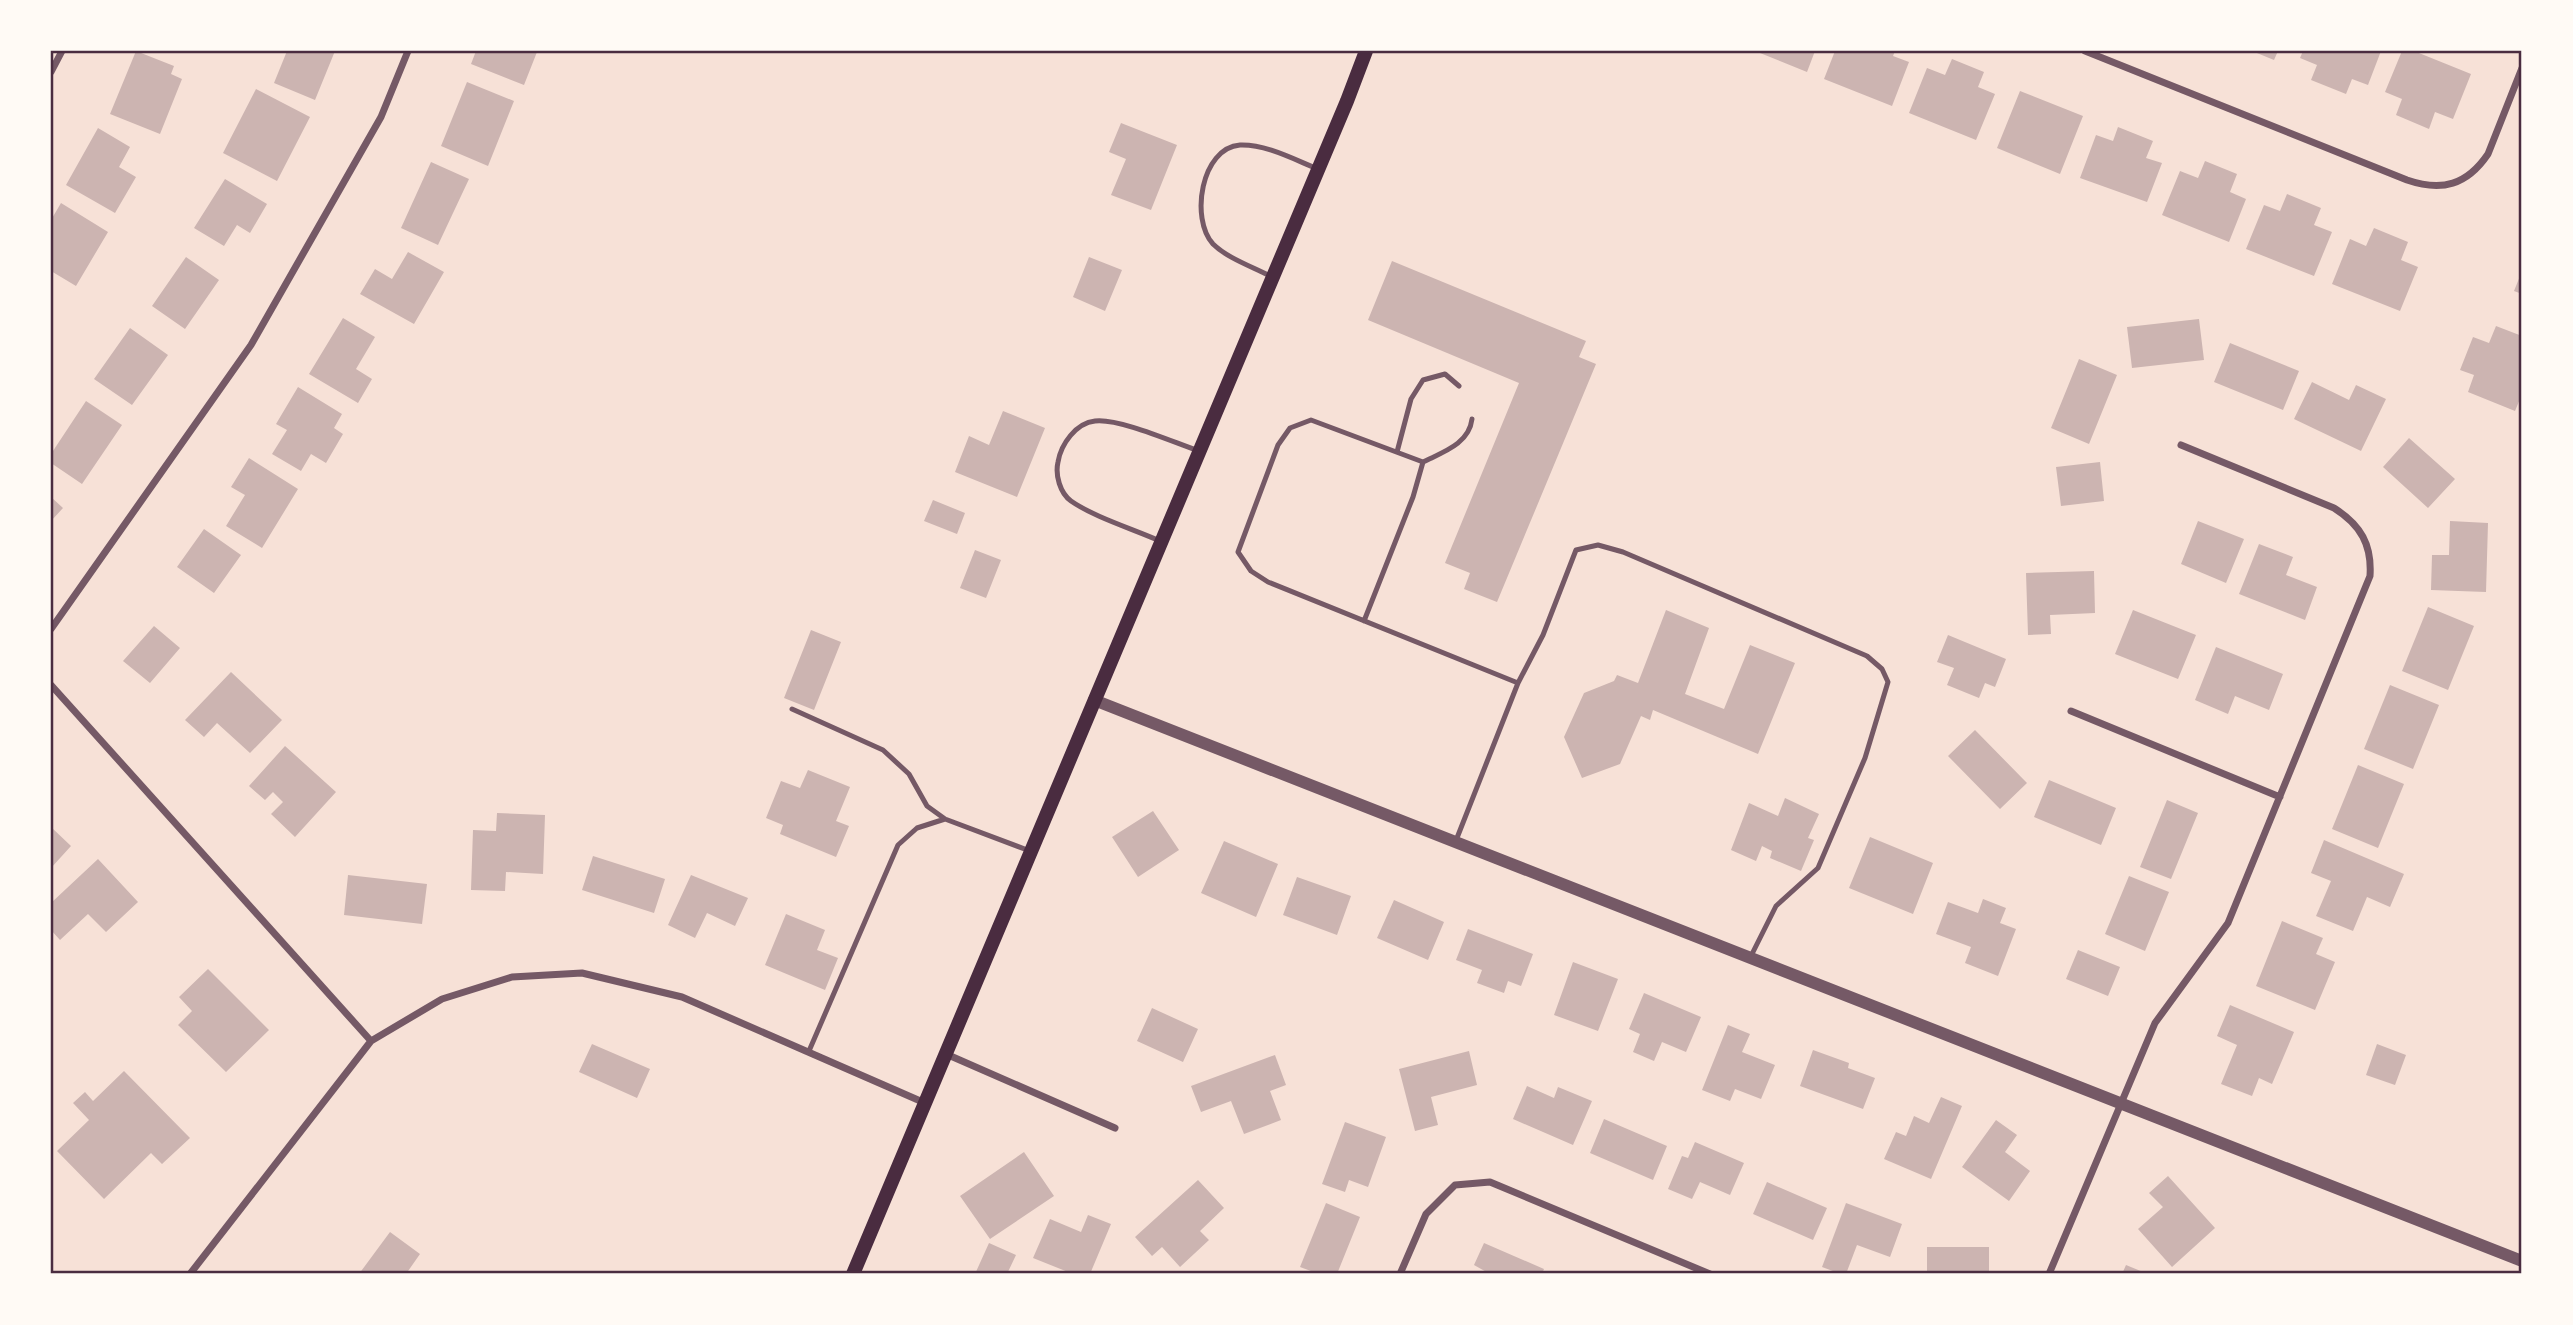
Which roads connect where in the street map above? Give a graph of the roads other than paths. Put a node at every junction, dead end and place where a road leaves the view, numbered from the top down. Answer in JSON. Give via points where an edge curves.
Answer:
{"nodes":[{"id":1,"x":62,"y":51,"type":"edge"},
{"id":2,"x":408,"y":51,"type":"edge"},
{"id":3,"x":1366,"y":51,"type":"edge"},
{"id":4,"x":2085,"y":51,"type":"edge"},
{"id":5,"x":2522,"y":68,"type":"edge"},
{"id":6,"x":51,"y":72,"type":"edge"},
{"id":7,"x":1318,"y":169,"type":"junction"},
{"id":8,"x":1272,"y":278,"type":"junction"},
{"id":9,"x":1459,"y":387,"type":"dead end"},
{"id":10,"x":1472,"y":419,"type":"dead end"},
{"id":11,"x":2181,"y":445,"type":"dead end"},
{"id":12,"x":1199,"y":451,"type":"junction"},
{"id":13,"x":1397,"y":452,"type":"junction"},
{"id":14,"x":1423,"y":462,"type":"junction"},
{"id":15,"x":1161,"y":541,"type":"junction"},
{"id":16,"x":1364,"y":621,"type":"junction"},
{"id":17,"x":51,"y":629,"type":"edge"},
{"id":18,"x":1518,"y":683,"type":"junction"},
{"id":19,"x":51,"y":685,"type":"edge"},
{"id":20,"x":1094,"y":700,"type":"junction"},
{"id":21,"x":792,"y":709,"type":"dead end"},
{"id":22,"x":2071,"y":711,"type":"dead end"},
{"id":23,"x":2280,"y":797,"type":"junction"},
{"id":24,"x":945,"y":819,"type":"junction"},
{"id":25,"x":1455,"y":843,"type":"junction"},
{"id":26,"x":1030,"y":851,"type":"junction"},
{"id":27,"x":1750,"y":958,"type":"junction"},
{"id":28,"x":370,"y":1041,"type":"junction"},
{"id":29,"x":810,"y":1051,"type":"junction"},
{"id":30,"x":946,"y":1054,"type":"junction"},
{"id":31,"x":925,"y":1103,"type":"junction"},
{"id":32,"x":2119,"y":1104,"type":"junction"},
{"id":33,"x":1115,"y":1128,"type":"dead end"},
{"id":34,"x":2522,"y":1261,"type":"edge"},
{"id":35,"x":190,"y":1274,"type":"edge"},
{"id":36,"x":853,"y":1274,"type":"edge"},
{"id":37,"x":1400,"y":1274,"type":"edge"},
{"id":38,"x":1710,"y":1274,"type":"edge"},
{"id":39,"x":2049,"y":1274,"type":"edge"}],
"edges":[{"from":1,"to":6,"type":"street"},
{"from":2,"to":17,"type":"street","via":[[381,117],[251,345]]},
{"from":3,"to":7,"type":"main road"},
{"from":4,"to":5,"type":"street","via":[[2407,180],[2438,188],[2454,185],[2480,167]]},
{"from":7,"to":8,"type":"main road"},
{"from":7,"to":8,"type":"lane","via":[[1239,145],[1219,155],[1210,172],[1200,210],[1213,244]]},
{"from":8,"to":12,"type":"main road"},
{"from":9,"to":13,"type":"lane","via":[[1445,374],[1423,380],[1411,399]]},
{"from":10,"to":14,"type":"lane","via":[[1471,429],[1455,447]]},
{"from":11,"to":23,"type":"street","via":[[2334,508],[2360,528],[2368,544],[2371,559],[2365,592]]},
{"from":12,"to":15,"type":"main road"},
{"from":12,"to":15,"type":"lane","via":[[1130,427],[1096,421],[1080,427],[1066,441],[1057,464],[1060,487],[1070,500]]},
{"from":13,"to":14,"type":"lane"},
{"from":13,"to":16,"type":"lane","via":[[1311,420],[1290,428],[1278,445],[1238,552],[1251,572],[1268,582]]},
{"from":14,"to":16,"type":"lane"},
{"from":15,"to":20,"type":"main road"},
{"from":16,"to":18,"type":"lane"},
{"from":18,"to":25,"type":"lane"},
{"from":18,"to":27,"type":"lane","via":[[1543,635],[1576,550],[1598,545],[1867,656],[1882,669],[1888,682],[1885,697],[1865,758],[1818,868],[1776,906]]},
{"from":19,"to":28,"type":"street"},
{"from":20,"to":25,"type":"street"},
{"from":20,"to":26,"type":"main road"},
{"from":21,"to":24,"type":"lane","via":[[883,750],[909,774],[927,806]]},
{"from":22,"to":23,"type":"street"},
{"from":23,"to":32,"type":"street","via":[[2228,923],[2155,1023]]},
{"from":24,"to":26,"type":"lane"},
{"from":24,"to":29,"type":"lane","via":[[917,828],[898,845]]},
{"from":25,"to":27,"type":"street"},
{"from":26,"to":30,"type":"main road"},
{"from":27,"to":32,"type":"street"},
{"from":28,"to":29,"type":"street","via":[[442,999],[512,977],[582,974],[682,997]]},
{"from":28,"to":35,"type":"street"},
{"from":29,"to":31,"type":"street"},
{"from":30,"to":31,"type":"main road"},
{"from":30,"to":33,"type":"street"},
{"from":31,"to":36,"type":"main road"},
{"from":32,"to":34,"type":"street"},
{"from":32,"to":39,"type":"street"},
{"from":37,"to":38,"type":"street","via":[[1426,1214],[1455,1185],[1490,1182]]}]}
